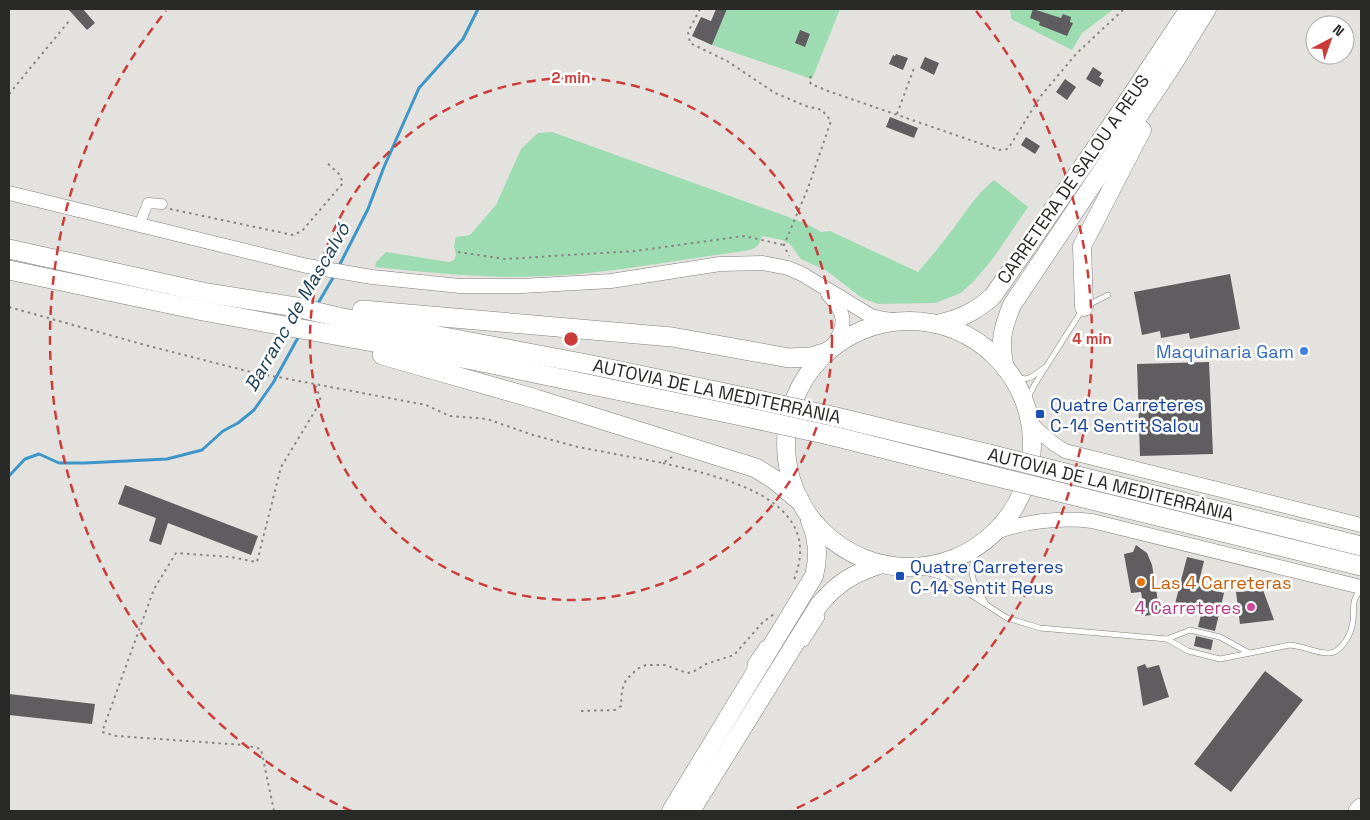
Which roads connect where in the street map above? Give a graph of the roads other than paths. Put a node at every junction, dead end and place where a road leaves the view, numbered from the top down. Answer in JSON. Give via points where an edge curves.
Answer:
{"nodes":[{"id":1,"x":1189,"y":9,"type":"edge"},
{"id":2,"x":1207,"y":9,"type":"edge"},
{"id":3,"x":1170,"y":69,"type":"junction"},
{"id":4,"x":9,"y":192,"type":"edge"},
{"id":5,"x":164,"y":206,"type":"road end"},
{"id":6,"x":139,"y":224,"type":"junction"},
{"id":7,"x":9,"y":249,"type":"edge"},
{"id":8,"x":9,"y":270,"type":"edge"},
{"id":9,"x":816,"y":281,"type":"junction"},
{"id":10,"x":1108,"y":295,"type":"dead end"},
{"id":11,"x":1084,"y":307,"type":"junction"},
{"id":12,"x":340,"y":312,"type":"junction"},
{"id":13,"x":902,"y":321,"type":"junction"},
{"id":14,"x":937,"y":324,"type":"junction"},
{"id":15,"x":297,"y":330,"type":"junction"},
{"id":16,"x":830,"y":349,"type":"junction"},
{"id":17,"x":1048,"y":365,"type":"junction"},
{"id":18,"x":1007,"y":370,"type":"junction"},
{"id":19,"x":1028,"y":415,"type":"junction"},
{"id":20,"x":803,"y":507,"type":"junction"},
{"id":21,"x":1361,"y":526,"type":"edge"},
{"id":22,"x":995,"y":532,"type":"junction"},
{"id":23,"x":981,"y":544,"type":"junction"},
{"id":24,"x":1361,"y":546,"type":"edge"},
{"id":25,"x":882,"y":564,"type":"junction"},
{"id":26,"x":1361,"y":566,"type":"edge"},
{"id":27,"x":907,"y":567,"type":"junction"},
{"id":28,"x":1361,"y":589,"type":"edge"},
{"id":29,"x":986,"y":604,"type":"junction"},
{"id":30,"x":1167,"y":639,"type":"junction"},
{"id":31,"x":1249,"y":653,"type":"junction"},
{"id":32,"x":1361,"y":808,"type":"edge"},
{"id":33,"x":671,"y":811,"type":"edge"},
{"id":34,"x":691,"y":811,"type":"edge"},
{"id":35,"x":1358,"y":811,"type":"edge"}],
"edges":[{"from":1,"to":14,"type":"highway","name":"CARRETERA DE SALOU A REUS","via":[[993,296],[967,315]]},
{"from":2,"to":3,"type":"highway"},
{"from":3,"to":11,"type":"highway","via":[[1158,100],[1082,246]]},
{"from":3,"to":18,"type":"highway","name":"CARRETERA DE SALOU A REUS","via":[[1012,305],[1001,339]]},
{"from":4,"to":6,"type":"street"},
{"from":5,"to":6,"type":"street","via":[[148,203]]},
{"from":6,"to":9,"type":"street","via":[[307,266],[372,278],[460,286],[610,281],[720,264],[763,263],[788,268]]},
{"from":7,"to":12,"type":"highway","name":"AUTOVIA DE LA MEDITERRÀNIA","via":[[208,293]]},
{"from":8,"to":15,"type":"highway","name":"AUTOVIA DE LA MEDITERRÀNIA"},
{"from":9,"to":13,"type":"street","via":[[871,316]]},
{"from":9,"to":16,"type":"street","via":[[842,312],[843,327]]},
{"from":10,"to":11,"type":"lane"},
{"from":11,"to":17,"type":"lane"},
{"from":12,"to":16,"type":"highway","via":[[672,337],[789,358],[810,357]]},
{"from":12,"to":24,"type":"highway","name":"AUTOVIA DE LA MEDITERRÀNIA","bridge":true,"via":[[832,416]]},
{"from":13,"to":14,"type":"highway"},
{"from":13,"to":16,"type":"highway","via":[[866,328]]},
{"from":14,"to":18,"type":"highway","via":[[975,340]]},
{"from":15,"to":20,"type":"highway","via":[[339,345],[536,399],[761,471]]},
{"from":15,"to":26,"type":"highway","name":"AUTOVIA DE LA MEDITERRÀNIA","bridge":true,"via":[[491,364],[829,435]]},
{"from":16,"to":20,"type":"highway","via":[[801,383],[788,421],[787,462]]},
{"from":17,"to":18,"type":"lane","via":[[1023,380]]},
{"from":17,"to":19,"type":"lane","via":[[1028,397]]},
{"from":18,"to":19,"type":"highway"},
{"from":19,"to":21,"type":"street","via":[[1043,436],[1065,450]]},
{"from":19,"to":22,"type":"highway","via":[[1031,456],[1028,472],[1016,504]]},
{"from":20,"to":25,"type":"highway","via":[[822,531],[840,546]]},
{"from":20,"to":33,"type":"highway","via":[[818,548],[809,586]]},
{"from":22,"to":23,"type":"highway"},
{"from":22,"to":28,"type":"street","via":[[1037,520],[1092,521]]},
{"from":23,"to":27,"type":"highway","via":[[946,561]]},
{"from":23,"to":29,"type":"lane","via":[[973,559],[972,578]]},
{"from":25,"to":27,"type":"highway"},
{"from":25,"to":34,"type":"highway","via":[[848,577],[819,605]]},
{"from":27,"to":29,"type":"lane","via":[[943,577]]},
{"from":28,"to":31,"type":"lane","via":[[1352,604],[1352,628],[1335,652],[1290,645]]},
{"from":29,"to":30,"type":"lane","via":[[1007,618],[1040,628]]},
{"from":30,"to":31,"type":"lane","via":[[1188,651],[1220,659]]},
{"from":30,"to":31,"type":"lane","via":[[1190,630],[1220,638]]},
{"from":32,"to":35,"type":"highway"}]}
